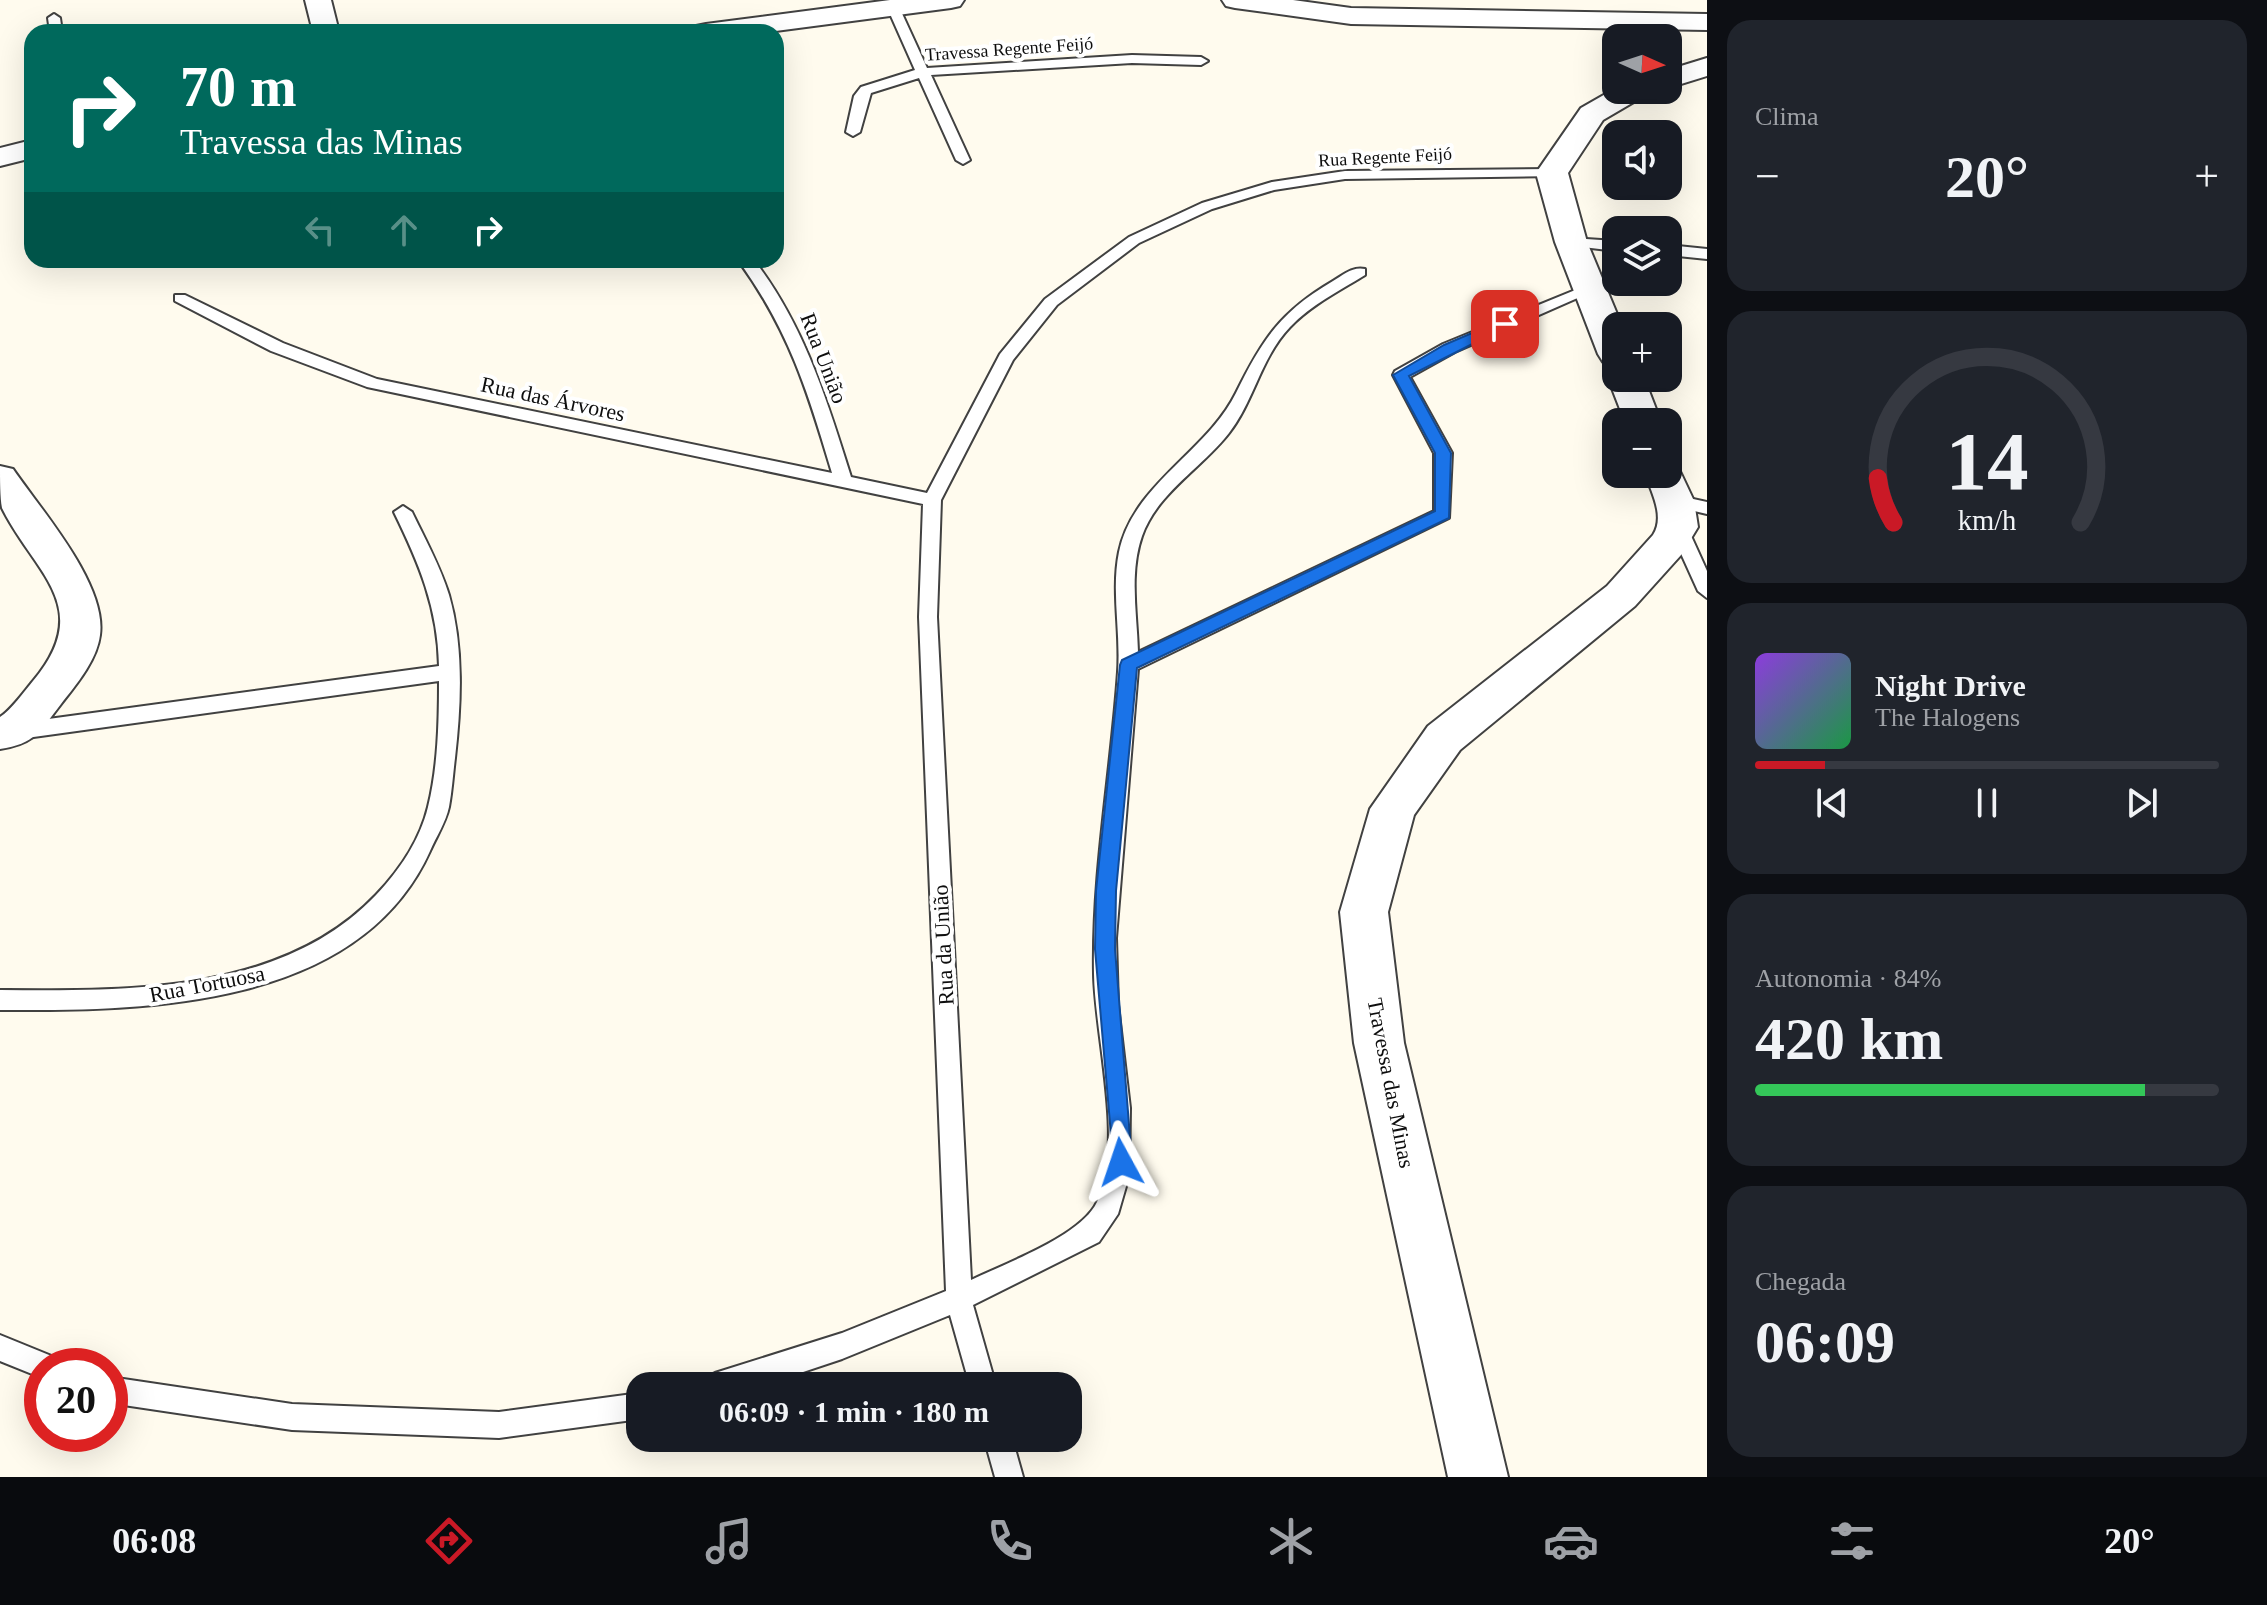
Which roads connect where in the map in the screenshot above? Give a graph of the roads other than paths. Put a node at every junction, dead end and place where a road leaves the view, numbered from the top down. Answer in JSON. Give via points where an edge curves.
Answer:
{"nodes":[{"id":1,"x":318,"y":0,"type":"edge"},
{"id":2,"x":951,"y":0,"type":"edge"},
{"id":3,"x":1235,"y":0,"type":"edge"},
{"id":4,"x":1243,"y":0,"type":"edge"},
{"id":5,"x":893,"y":7,"type":"junction"},
{"id":6,"x":1707,"y":22,"type":"edge"},
{"id":7,"x":324,"y":24,"type":"edge"},
{"id":8,"x":766,"y":24,"type":"edge"},
{"id":9,"x":1201,"y":61,"type":"dead end"},
{"id":10,"x":1707,"y":67,"type":"edge"},
{"id":11,"x":923,"y":72,"type":"junction"},
{"id":12,"x":1682,"y":75,"type":"edge"},
{"id":13,"x":1610,"y":104,"type":"edge"},
{"id":14,"x":853,"y":132,"type":"dead end"},
{"id":15,"x":24,"y":151,"type":"edge"},
{"id":16,"x":0,"y":157,"type":"edge"},
{"id":17,"x":963,"y":160,"type":"dead end"},
{"id":18,"x":1552,"y":173,"type":"junction"},
{"id":19,"x":1571,"y":242,"type":"junction"},
{"id":20,"x":1602,"y":245,"type":"edge"},
{"id":21,"x":1682,"y":251,"type":"edge"},
{"id":22,"x":1707,"y":254,"type":"edge"},
{"id":23,"x":752,"y":268,"type":"edge"},
{"id":24,"x":1360,"y":272,"type":"dead end"},
{"id":25,"x":1590,"y":289,"type":"junction"},
{"id":26,"x":180,"y":298,"type":"dead end"},
{"id":27,"x":1602,"y":319,"type":"edge"},
{"id":28,"x":0,"y":478,"type":"edge"},
{"id":29,"x":843,"y":480,"type":"junction"},
{"id":30,"x":932,"y":500,"type":"junction"},
{"id":31,"x":1681,"y":502,"type":"edge"},
{"id":32,"x":403,"y":512,"type":"dead end"},
{"id":33,"x":1707,"y":591,"type":"edge"},
{"id":34,"x":1128,"y":665,"type":"junction"},
{"id":35,"x":449,"y":672,"type":"junction"},
{"id":36,"x":7,"y":732,"type":"edge"},
{"id":37,"x":0,"y":1000,"type":"edge"},
{"id":38,"x":959,"y":1301,"type":"junction"},
{"id":39,"x":0,"y":1348,"type":"edge"},
{"id":40,"x":24,"y":1358,"type":"edge"},
{"id":41,"x":766,"y":1372,"type":"edge"},
{"id":42,"x":979,"y":1372,"type":"edge"},
{"id":43,"x":128,"y":1393,"type":"edge"},
{"id":44,"x":626,"y":1408,"type":"edge"},
{"id":45,"x":1002,"y":1452,"type":"edge"},
{"id":46,"x":1009,"y":1477,"type":"edge"},
{"id":47,"x":1478,"y":1477,"type":"edge"}],
"edges":[{"from":1,"to":7,"type":"street"},
{"from":2,"to":5,"type":"street"},
{"from":3,"to":4,"type":"street"},
{"from":4,"to":6,"type":"street","via":[[1351,16]]},
{"from":5,"to":8,"type":"street"},
{"from":5,"to":11,"type":"lane"},
{"from":9,"to":11,"type":"lane","name":"Travessa Regente Feijó","via":[[1132,59]]},
{"from":10,"to":12,"type":"street"},
{"from":11,"to":14,"type":"lane","name":"Travessa Regente Feijó","via":[[866,90]]},
{"from":11,"to":17,"type":"lane"},
{"from":13,"to":18,"type":"street","via":[[1592,114]]},
{"from":15,"to":16,"type":"street"},
{"from":18,"to":19,"type":"street"},
{"from":18,"to":30,"type":"lane","name":"Rua Regente Feijó","via":[[1345,175],[1272,186],[1207,206],[1134,240],[1051,302],[1006,358]]},
{"from":19,"to":20,"type":"lane"},
{"from":19,"to":25,"type":"street"},
{"from":21,"to":22,"type":"lane"},
{"from":23,"to":29,"type":"lane","name":"Rua União","via":[[782,311],[805,359]]},
{"from":24,"to":34,"type":"lane","via":[[1306,304],[1278,332],[1241,403],[1154,502],[1134,534],[1126,576]]},
{"from":25,"to":27,"type":"street"},
{"from":25,"to":34,"type":"lane","via":[[1449,348],[1401,375],[1443,453],[1443,514]]},
{"from":26,"to":29,"type":"lane","name":"Rua das Árvores","via":[[277,347],[373,383]]},
{"from":28,"to":36,"type":"street","via":[[80,608],[80,636],[66,664]]},
{"from":29,"to":30,"type":"lane","name":"Rua das Árvores"},
{"from":30,"to":38,"type":"lane","name":"Rua da União","via":[[928,617]]},
{"from":31,"to":33,"type":"lane"},
{"from":31,"to":47,"type":"street","name":"Travessa das Minas","via":[[1667,545],[1621,596],[1444,738],[1393,809],[1364,912],[1379,1043]]},
{"from":32,"to":35,"type":"lane","name":"Rua Tortuosa","via":[[437,585]]},
{"from":34,"to":38,"type":"lane","via":[[1106,905],[1105,978],[1121,1162],[1115,1195],[1094,1231]]},
{"from":35,"to":36,"type":"lane"},
{"from":35,"to":37,"type":"lane","name":"Rua Tortuosa","via":[[449,768],[431,835],[400,890],[344,941],[255,979],[169,994]]},
{"from":38,"to":41,"type":"lane"},
{"from":38,"to":42,"type":"lane","name":"Rua da União"},
{"from":39,"to":40,"type":"lane"},
{"from":43,"to":44,"type":"lane","via":[[292,1417],[499,1425]]},
{"from":45,"to":46,"type":"lane"}]}
